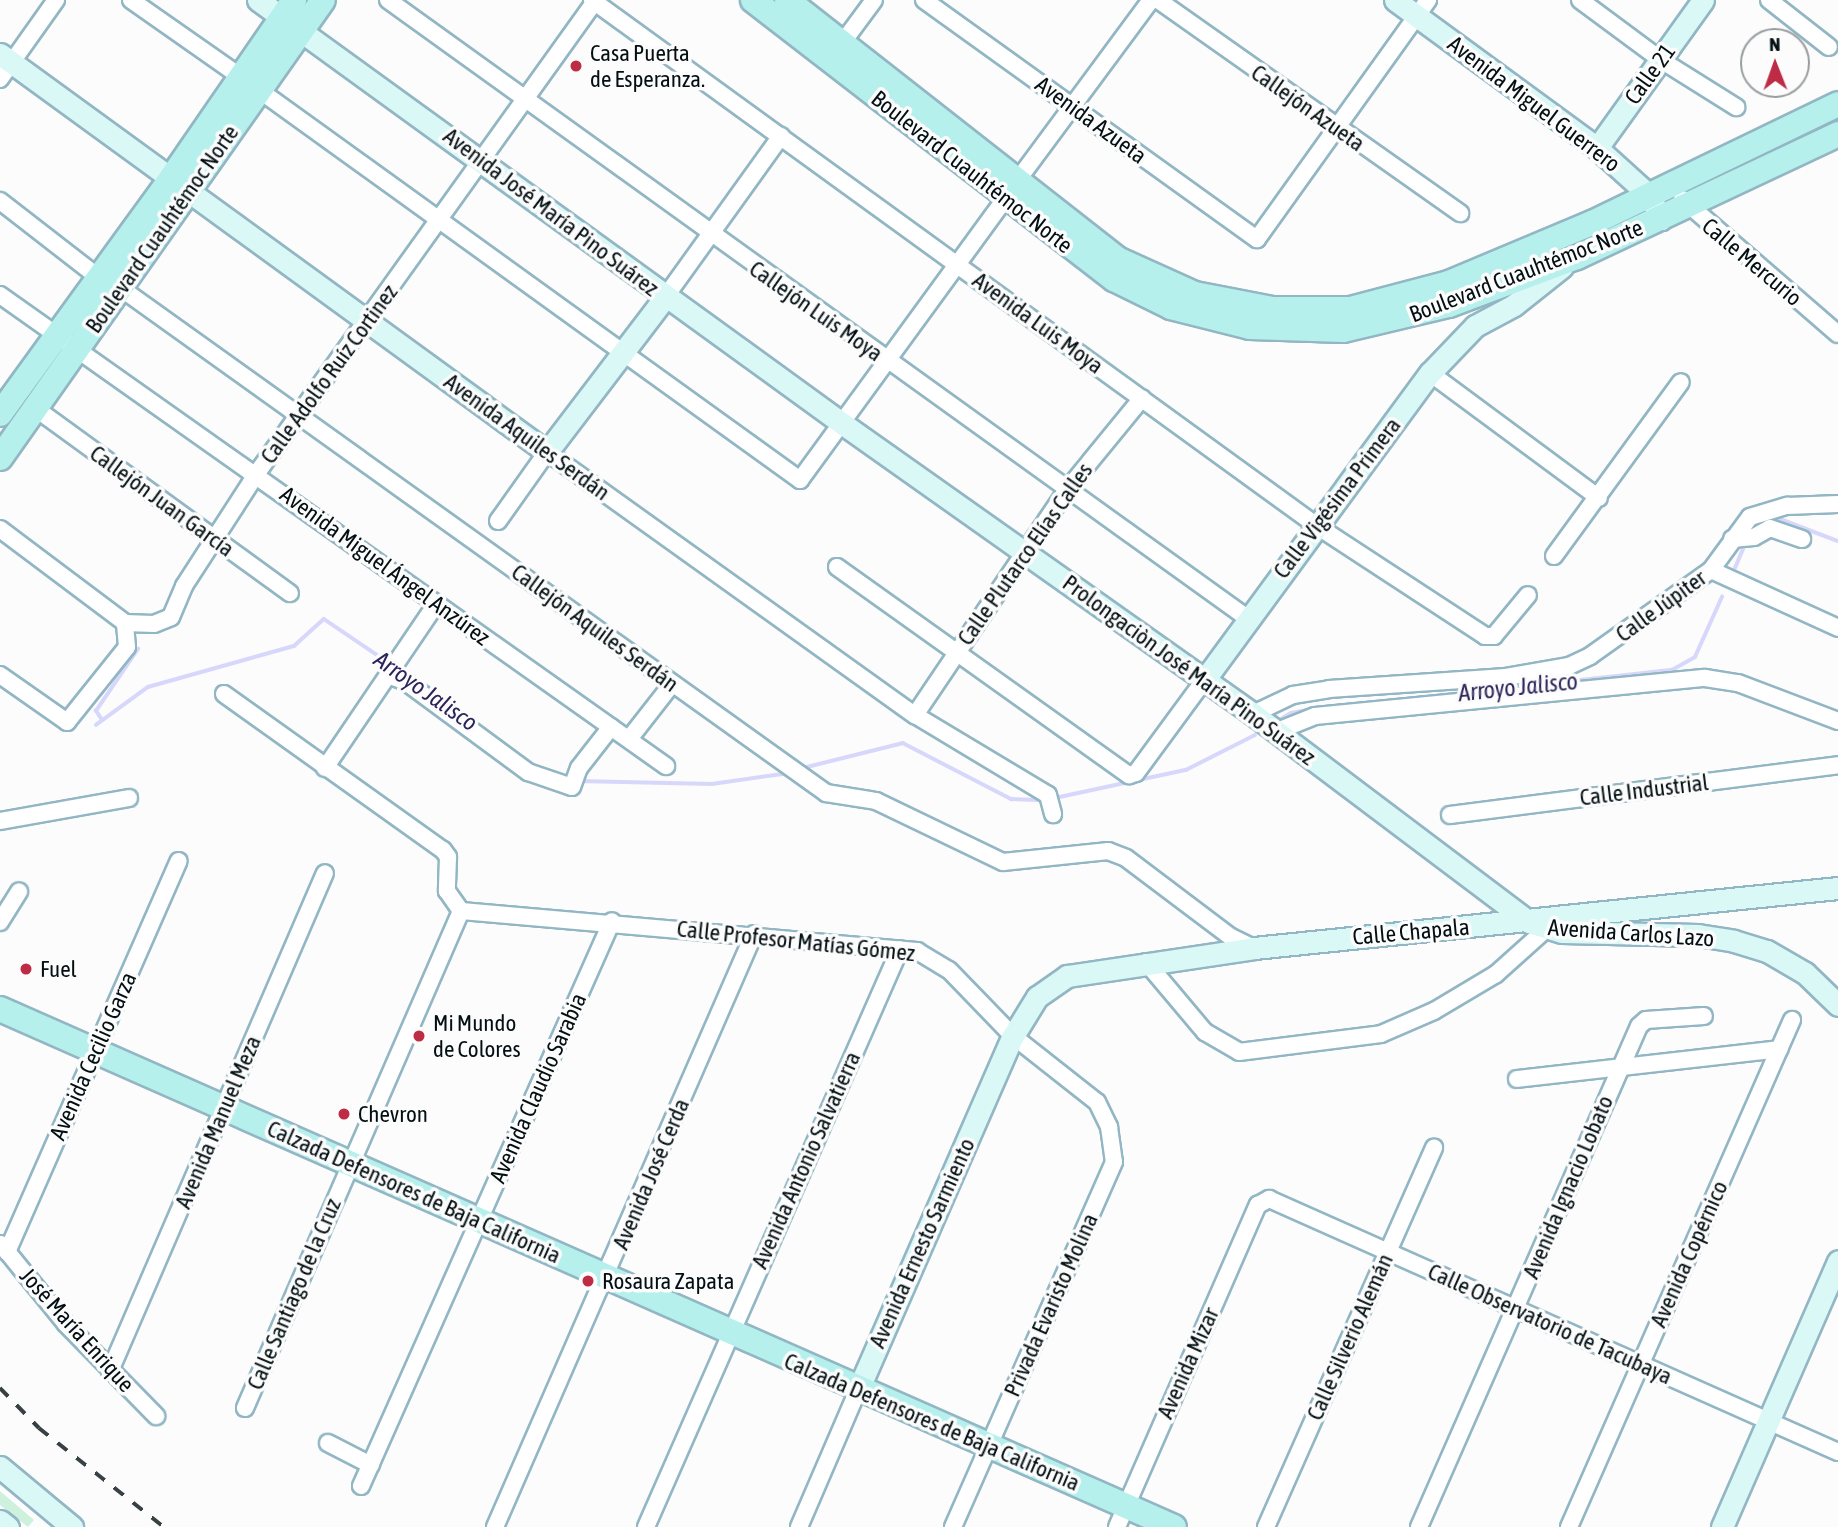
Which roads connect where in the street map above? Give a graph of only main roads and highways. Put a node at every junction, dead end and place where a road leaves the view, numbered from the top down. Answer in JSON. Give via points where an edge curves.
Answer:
{"nodes":[{"id":1,"x":258,"y":0,"type":"edge"},
{"id":2,"x":323,"y":0,"type":"edge"},
{"id":3,"x":753,"y":0,"type":"edge"},
{"id":4,"x":787,"y":0,"type":"edge"},
{"id":5,"x":1395,"y":0,"type":"edge"},
{"id":6,"x":1703,"y":0,"type":"edge"},
{"id":7,"x":1423,"y":8,"type":"edge"},
{"id":8,"x":293,"y":16,"type":"edge"},
{"id":9,"x":4,"y":65,"type":"edge"},
{"id":10,"x":1838,"y":104,"type":"edge"},
{"id":11,"x":1838,"y":134,"type":"edge"},
{"id":12,"x":1597,"y":148,"type":"junction"},
{"id":13,"x":181,"y":183,"type":"junction"},
{"id":14,"x":1011,"y":189,"type":"junction"},
{"id":15,"x":1649,"y":195,"type":"junction"},
{"id":16,"x":1661,"y":219,"type":"junction"},
{"id":17,"x":1577,"y":257,"type":"junction"},
{"id":18,"x":666,"y":296,"type":"junction"},
{"id":19,"x":7,"y":388,"type":"edge"},
{"id":20,"x":0,"y":414,"type":"edge"},
{"id":21,"x":843,"y":425,"type":"joint"},
{"id":22,"x":0,"y":458,"type":"edge"},
{"id":23,"x":1205,"y":679,"type":"junction"},
{"id":24,"x":1838,"y":888,"type":"edge"},
{"id":25,"x":1537,"y":926,"type":"junction"},
{"id":26,"x":1838,"y":1005,"type":"edge"},
{"id":27,"x":0,"y":1009,"type":"edge"},
{"id":28,"x":1013,"y":1036,"type":"joint"},
{"id":29,"x":1838,"y":1261,"type":"edge"},
{"id":30,"x":858,"y":1390,"type":"junction"},
{"id":31,"x":0,"y":1467,"type":"edge"},
{"id":32,"x":1121,"y":1516,"type":"edge"},
{"id":33,"x":45,"y":1519,"type":"edge"},
{"id":34,"x":0,"y":1521,"type":"edge"},
{"id":35,"x":8,"y":1527,"type":"edge"},
{"id":36,"x":72,"y":1527,"type":"edge"},
{"id":37,"x":1174,"y":1527,"type":"edge"},
{"id":38,"x":1721,"y":1527,"type":"edge"}],
"edges":[{"from":1,"to":8,"type":"main road","name":"Avenida José María Pino Suárez"},
{"from":2,"to":8,"type":"main road","name":"Boulevard Cuauhtémoc Norte"},
{"from":3,"to":14,"type":"main road","name":"Boulevard Cuauhtémoc Norte"},
{"from":4,"to":14,"type":"main road","name":"Boulevard Cuauhtémoc Norte","via":[[843,42]]},
{"from":5,"to":7,"type":"main road","name":"Avenida Miguel Guerrero"},
{"from":6,"to":12,"type":"main road","name":"Calle 21"},
{"from":7,"to":12,"type":"main road","name":"Avenida Miguel Guerrero"},
{"from":8,"to":13,"type":"main road","name":"Boulevard Cuauhtémoc Norte"},
{"from":8,"to":18,"type":"main road","name":"Avenida José María Pino Suárez"},
{"from":9,"to":13,"type":"main road","name":"Avenida Aquiles Serdán"},
{"from":10,"to":15,"type":"main road","name":"Boulevard Cuauhtémoc Norte"},
{"from":11,"to":16,"type":"main road","name":"Boulevard Cuauhtémoc Norte"},
{"from":12,"to":15,"type":"main road","name":"Avenida Miguel Guerrero"},
{"from":13,"to":18,"type":"main road","name":"Avenida Aquiles Serdán","via":[[547,452]]},
{"from":13,"to":19,"type":"main road","name":"Boulevard Cuauhtémoc Norte","via":[[99,276],[56,336]]},
{"from":13,"to":22,"type":"main road","name":"Boulevard Cuauhtémoc Norte","via":[[122,289]]},
{"from":14,"to":15,"type":"main road","name":"Boulevard Cuauhtémoc Norte","via":[[1145,274],[1222,301],[1285,310],[1350,309],[1407,297],[1486,268]]},
{"from":14,"to":17,"type":"main road","name":"Boulevard Cuauhtémoc Norte","via":[[1079,256],[1140,294],[1208,318],[1273,329],[1343,330],[1417,315]]},
{"from":15,"to":16,"type":"main road","name":"Avenida Miguel Guerrero"},
{"from":16,"to":17,"type":"main road","name":"Boulevard Cuauhtémoc Norte"},
{"from":17,"to":23,"type":"main road","name":"Calle Vigésima Primera","via":[[1514,305],[1475,327],[1430,373]]},
{"from":18,"to":21,"type":"main road","name":"Avenida José María Pino Suárez"},
{"from":19,"to":20,"type":"main road","name":"Boulevard Cuauhtémoc Norte"},
{"from":21,"to":23,"type":"main road","name":"Prolongaciòn José María Pino Suárez"},
{"from":23,"to":25,"type":"main road","name":"Prolongaciòn José María Pino Suárez"},
{"from":24,"to":25,"type":"main road","name":"Calle Chapala"},
{"from":25,"to":26,"type":"main road","name":"Avenida Carlos Lazo","via":[[1698,935],[1734,942],[1767,951],[1805,973]]},
{"from":25,"to":28,"type":"main road","name":"Calle Chapala","via":[[1254,948],[1067,975],[1037,997]]},
{"from":27,"to":30,"type":"main road","name":"Calzada Defensores de Baja California"},
{"from":28,"to":30,"type":"main road","name":"Avenida Ernesto Sarmiento"},
{"from":29,"to":38,"type":"main road"},
{"from":30,"to":32,"type":"main road","name":"Calzada Defensores de Baja California","via":[[989,1447]]},
{"from":31,"to":33,"type":"main road"},
{"from":32,"to":37,"type":"main road","name":"Calzada Defensores de Baja California"},
{"from":33,"to":36,"type":"main road"},
{"from":34,"to":35,"type":"main road"}]}
